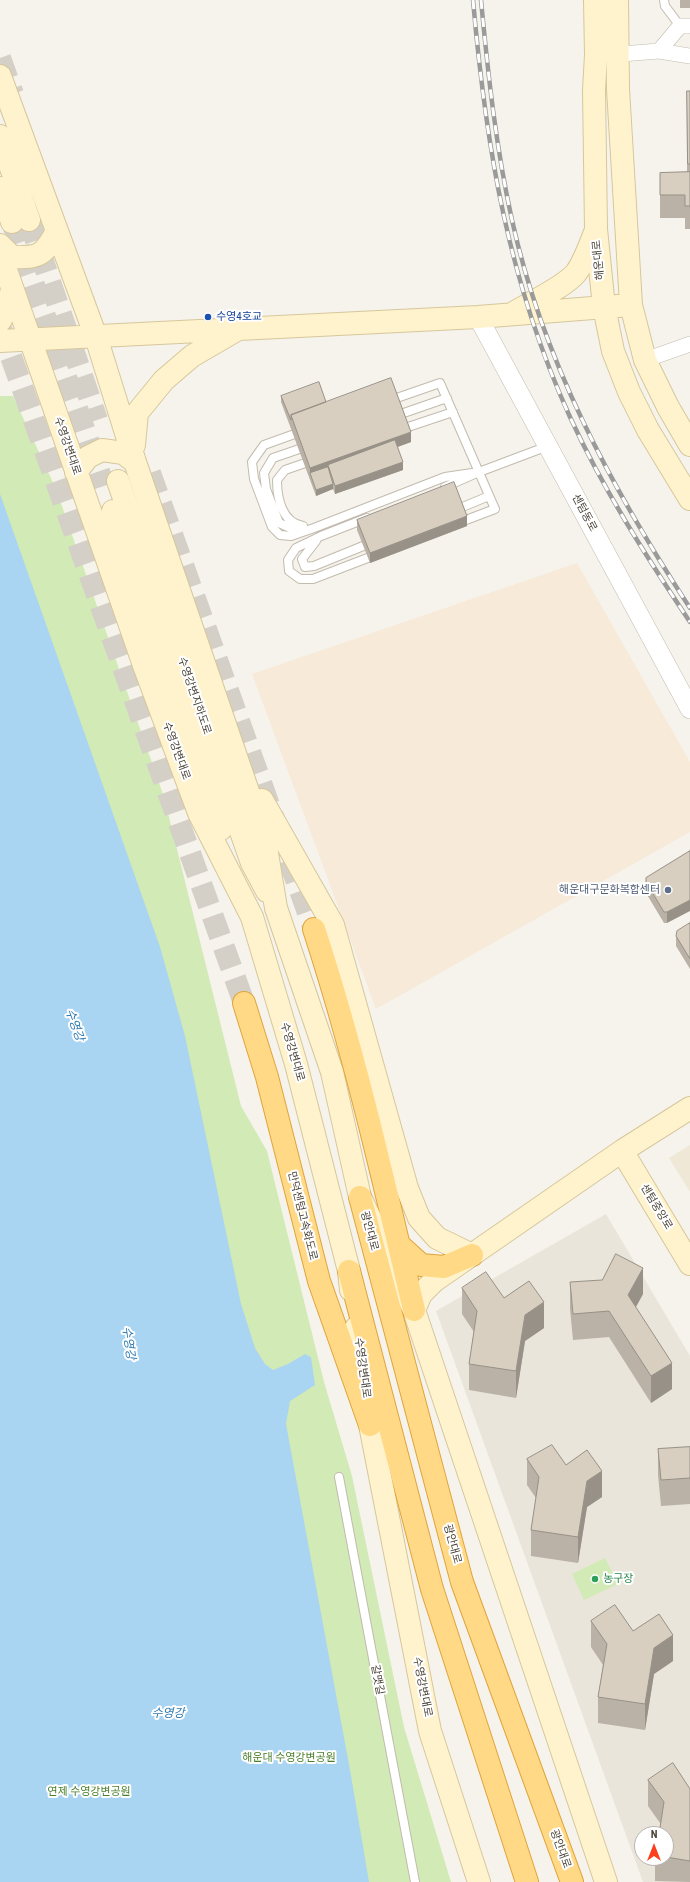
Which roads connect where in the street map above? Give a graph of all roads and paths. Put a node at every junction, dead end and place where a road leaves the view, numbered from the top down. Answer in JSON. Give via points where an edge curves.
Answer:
{"nodes":[{"id":1,"x":595,"y":0,"type":"edge"},
{"id":2,"x":617,"y":0,"type":"edge"},
{"id":3,"x":664,"y":0,"type":"edge"},
{"id":4,"x":685,"y":26,"type":"edge"},
{"id":5,"x":659,"y":51,"type":"junction"},
{"id":6,"x":618,"y":54,"type":"junction"},
{"id":7,"x":596,"y":55,"type":"junction"},
{"id":8,"x":690,"y":56,"type":"edge"},
{"id":9,"x":0,"y":76,"type":"tunnel mouth"},
{"id":10,"x":612,"y":128,"type":"dead end"},
{"id":11,"x":0,"y":136,"type":"edge"},
{"id":12,"x":0,"y":188,"type":"edge"},
{"id":13,"x":596,"y":229,"type":"junction"},
{"id":14,"x":57,"y":231,"type":"junction"},
{"id":15,"x":0,"y":245,"type":"edge"},
{"id":16,"x":0,"y":254,"type":"edge"},
{"id":17,"x":620,"y":273,"type":"dead end"},
{"id":18,"x":12,"y":289,"type":"junction"},
{"id":19,"x":631,"y":305,"type":"junction"},
{"id":20,"x":604,"y":307,"type":"junction"},
{"id":21,"x":511,"y":315,"type":"junction"},
{"id":22,"x":478,"y":317,"type":"junction"},
{"id":23,"x":0,"y":321,"type":"edge"},
{"id":24,"x":238,"y":330,"type":"junction"},
{"id":25,"x":96,"y":337,"type":"junction"},
{"id":26,"x":30,"y":340,"type":"junction"},
{"id":27,"x":0,"y":341,"type":"edge"},
{"id":28,"x":690,"y":344,"type":"edge"},
{"id":29,"x":645,"y":360,"type":"junction"},
{"id":30,"x":447,"y":398,"type":"junction"},
{"id":31,"x":380,"y":404,"type":"edge"},
{"id":32,"x":453,"y":412,"type":"junction"},
{"id":33,"x":386,"y":419,"type":"edge"},
{"id":34,"x":308,"y":429,"type":"edge"},
{"id":35,"x":391,"y":433,"type":"edge"},
{"id":36,"x":314,"y":444,"type":"edge"},
{"id":37,"x":690,"y":445,"type":"edge"},
{"id":38,"x":548,"y":446,"type":"junction"},
{"id":39,"x":134,"y":458,"type":"junction"},
{"id":40,"x":319,"y":458,"type":"edge"},
{"id":41,"x":76,"y":472,"type":"junction"},
{"id":42,"x":479,"y":472,"type":"junction"},
{"id":43,"x":434,"y":492,"type":"edge"},
{"id":44,"x":489,"y":496,"type":"junction"},
{"id":45,"x":690,"y":499,"type":"edge"},
{"id":46,"x":377,"y":514,"type":"edge"},
{"id":47,"x":445,"y":514,"type":"edge"},
{"id":48,"x":450,"y":526,"type":"edge"},
{"id":49,"x":314,"y":528,"type":"junction"},
{"id":50,"x":321,"y":536,"type":"junction"},
{"id":51,"x":379,"y":540,"type":"edge"},
{"id":52,"x":383,"y":552,"type":"edge"},
{"id":53,"x":690,"y":709,"type":"edge"},
{"id":54,"x":236,"y":755,"type":"junction"},
{"id":55,"x":276,"y":908,"type":"junction"},
{"id":56,"x":252,"y":917,"type":"junction"},
{"id":57,"x":314,"y":929,"type":"tunnel mouth"},
{"id":58,"x":244,"y":1003,"type":"tunnel mouth"},
{"id":59,"x":690,"y":1108,"type":"edge"},
{"id":60,"x":622,"y":1151,"type":"junction"},
{"id":61,"x":360,"y":1197,"type":"junction"},
{"id":62,"x":399,"y":1245,"type":"junction"},
{"id":63,"x":472,"y":1255,"type":"junction"},
{"id":64,"x":690,"y":1264,"type":"edge"},
{"id":65,"x":349,"y":1271,"type":"junction"},
{"id":66,"x":414,"y":1310,"type":"junction"},
{"id":67,"x":370,"y":1425,"type":"junction"},
{"id":68,"x":339,"y":1477,"type":"dead end"},
{"id":69,"x":415,"y":1882,"type":"edge"},
{"id":70,"x":479,"y":1882,"type":"edge"},
{"id":71,"x":527,"y":1882,"type":"edge"},
{"id":72,"x":572,"y":1882,"type":"edge"},
{"id":73,"x":606,"y":1882,"type":"edge"}],
"edges":[{"from":1,"to":7,"type":"main road","name":"해운대로"},
{"from":2,"to":6,"type":"main road"},
{"from":3,"to":4,"type":"lane","via":[[665,6]]},
{"from":4,"to":5,"type":"street"},
{"from":5,"to":6,"type":"street"},
{"from":5,"to":8,"type":"street"},
{"from":6,"to":7,"type":"street"},
{"from":6,"to":10,"type":"lane","via":[[610,90]]},
{"from":6,"to":19,"type":"main road"},
{"from":7,"to":13,"type":"main road","name":"해운대로"},
{"from":9,"to":14,"type":"main road"},
{"from":11,"to":12,"type":"main road","via":[[21,221]]},
{"from":13,"to":20,"type":"main road","name":"해운대로"},
{"from":13,"to":21,"type":"main road","via":[[582,264],[575,273],[565,282]]},
{"from":14,"to":15,"type":"main road","via":[[48,249],[31,258],[12,257]]},
{"from":14,"to":25,"type":"main road"},
{"from":16,"to":18,"type":"main road","name":"수영강변대로"},
{"from":17,"to":19,"type":"lane"},
{"from":18,"to":23,"type":"main road","via":[[8,306]]},
{"from":18,"to":26,"type":"main road","name":"수영강변대로"},
{"from":19,"to":20,"type":"main road"},
{"from":19,"to":29,"type":"main road"},
{"from":20,"to":21,"type":"main road"},
{"from":20,"to":45,"type":"main road","name":"해운대로","via":[[613,351],[629,392],[648,430]]},
{"from":21,"to":22,"type":"main road"},
{"from":22,"to":24,"type":"main road"},
{"from":22,"to":38,"type":"street","name":"센텀동로"},
{"from":24,"to":25,"type":"main road"},
{"from":24,"to":39,"type":"main road","via":[[192,356],[164,380],[137,413]]},
{"from":25,"to":26,"type":"main road"},
{"from":25,"to":39,"type":"main road"},
{"from":26,"to":27,"type":"main road"},
{"from":26,"to":41,"type":"main road","name":"수영강변대로"},
{"from":28,"to":29,"type":"street"},
{"from":29,"to":37,"type":"main road"},
{"from":30,"to":31,"type":"lane","via":[[440,383]]},
{"from":30,"to":32,"type":"lane"},
{"from":30,"to":33,"type":"lane"},
{"from":32,"to":35,"type":"lane"},
{"from":32,"to":42,"type":"lane"},
{"from":34,"to":49,"type":"lane","via":[[264,444],[252,462],[254,479],[272,527],[280,535],[291,536]]},
{"from":36,"to":49,"type":"lane","via":[[273,458],[264,473],[266,489],[279,524],[295,530]]},
{"from":38,"to":42,"type":"lane"},
{"from":38,"to":53,"type":"street","name":"센텀동로"},
{"from":39,"to":41,"type":"main road","via":[[123,453],[102,450],[88,456]]},
{"from":39,"to":54,"type":"main road"},
{"from":40,"to":49,"type":"lane","via":[[285,470],[277,480],[277,495],[286,518],[295,525]]},
{"from":41,"to":56,"type":"main road","name":"수영강변대로","via":[[199,813]]},
{"from":42,"to":43,"type":"lane"},
{"from":42,"to":44,"type":"lane"},
{"from":42,"to":49,"type":"lane","via":[[445,477]]},
{"from":44,"to":47,"type":"lane"},
{"from":44,"to":48,"type":"lane","via":[[495,509]]},
{"from":46,"to":50,"type":"lane"},
{"from":50,"to":51,"type":"lane","via":[[302,559],[305,567],[314,566]]},
{"from":50,"to":52,"type":"lane","via":[[296,548],[288,560],[289,571],[300,579],[313,579]]},
{"from":54,"to":55,"type":"main road","via":[[265,841]]},
{"from":54,"to":63,"type":"main road","via":[[333,925],[407,1188],[419,1218],[437,1238]]},
{"from":55,"to":56,"type":"main road","name":"수영강변지하도로","via":[[252,863],[111,484]]},
{"from":55,"to":61,"type":"main road","via":[[332,1072]]},
{"from":56,"to":65,"type":"main road","name":"수영강변대로","via":[[296,1064]]},
{"from":57,"to":62,"type":"highway","via":[[357,1072]]},
{"from":58,"to":67,"type":"highway","name":"만덕센텀고속화도로","via":[[267,1077],[318,1281]]},
{"from":59,"to":60,"type":"main road"},
{"from":60,"to":63,"type":"main road"},
{"from":60,"to":64,"type":"main road","name":"센텀중앙로"},
{"from":61,"to":66,"type":"main road"},
{"from":61,"to":72,"type":"highway","name":"광안대로","via":[[462,1582]]},
{"from":62,"to":63,"type":"highway","via":[[421,1265],[444,1267]]},
{"from":62,"to":66,"type":"highway"},
{"from":63,"to":66,"type":"main road","via":[[434,1281],[421,1294]]},
{"from":65,"to":67,"type":"main road","name":"수영강변대로"},
{"from":65,"to":71,"type":"highway","via":[[432,1589]]},
{"from":66,"to":73,"type":"main road"},
{"from":67,"to":70,"type":"main road","name":"수영강변대로","via":[[430,1731]]},
{"from":68,"to":69,"type":"lane","name":"갈맷길"}]}
